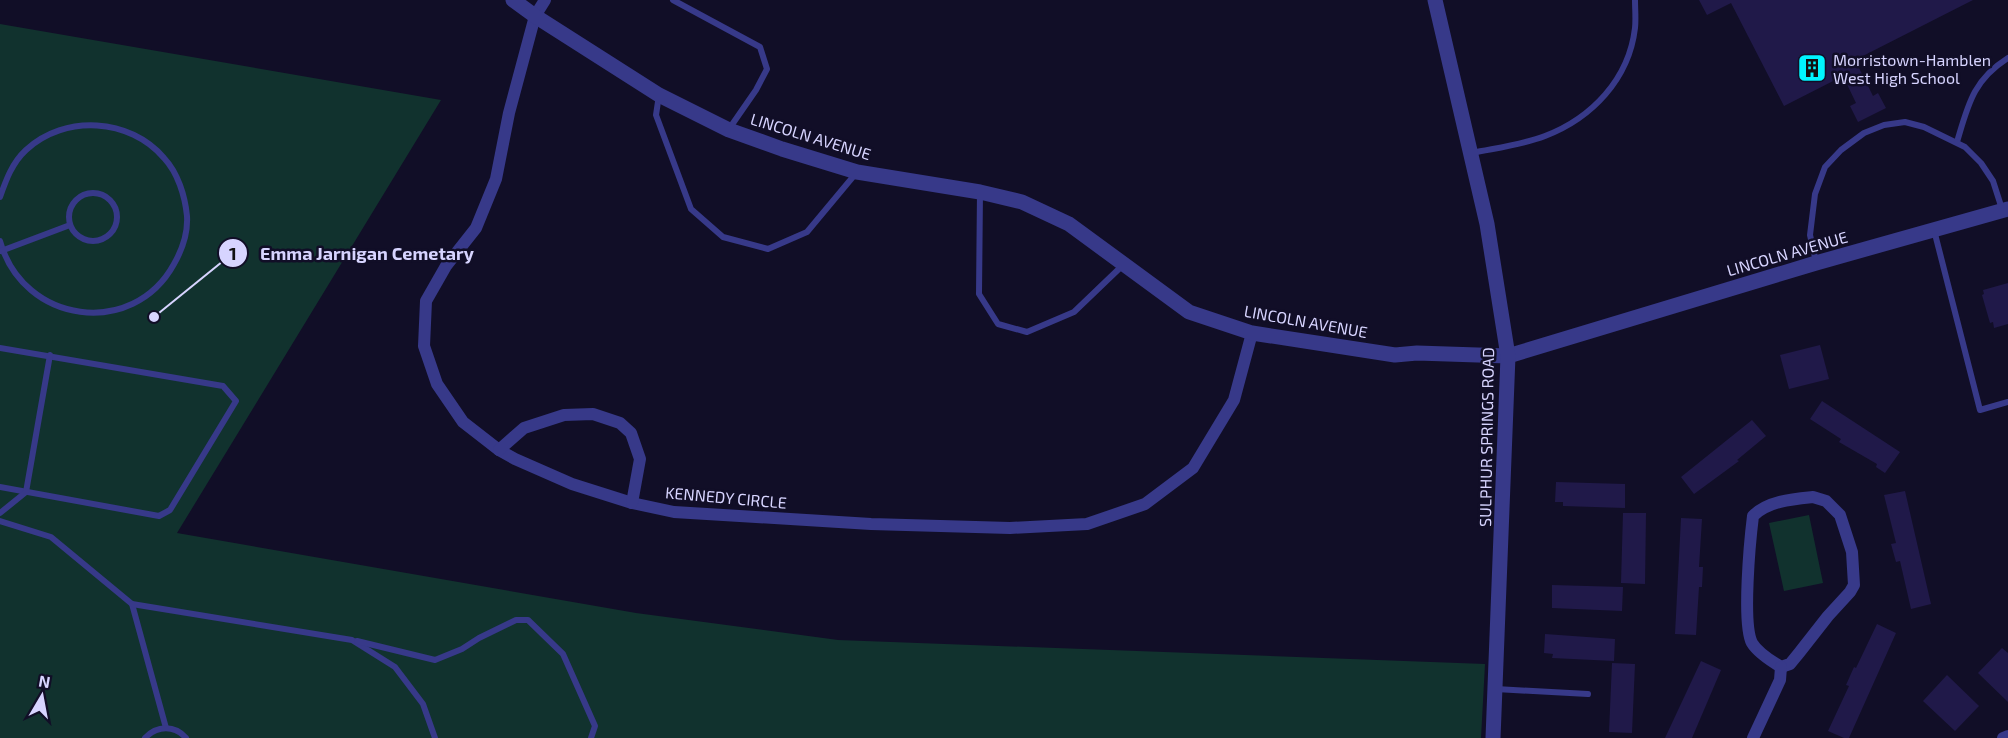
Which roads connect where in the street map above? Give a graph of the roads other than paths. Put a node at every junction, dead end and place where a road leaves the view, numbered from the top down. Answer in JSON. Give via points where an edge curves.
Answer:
{"nodes":[{"id":1,"x":513,"y":0,"type":"edge"},
{"id":2,"x":544,"y":0,"type":"edge"},
{"id":3,"x":673,"y":0,"type":"edge"},
{"id":4,"x":1435,"y":0,"type":"edge"},
{"id":5,"x":1635,"y":0,"type":"edge"},
{"id":6,"x":535,"y":16,"type":"junction"},
{"id":7,"x":2008,"y":58,"type":"edge"},
{"id":8,"x":659,"y":95,"type":"junction"},
{"id":9,"x":729,"y":130,"type":"junction"},
{"id":10,"x":1957,"y":142,"type":"junction"},
{"id":11,"x":1472,"y":153,"type":"junction"},
{"id":12,"x":857,"y":172,"type":"junction"},
{"id":13,"x":980,"y":192,"type":"junction"},
{"id":14,"x":0,"y":197,"type":"edge"},
{"id":15,"x":2005,"y":210,"type":"edge"},
{"id":16,"x":70,"y":225,"type":"junction"},
{"id":17,"x":1934,"y":230,"type":"junction"},
{"id":18,"x":0,"y":241,"type":"edge"},
{"id":19,"x":1,"y":251,"type":"edge"},
{"id":20,"x":1816,"y":263,"type":"junction"},
{"id":21,"x":1123,"y":265,"type":"junction"},
{"id":22,"x":1252,"y":333,"type":"junction"},
{"id":23,"x":0,"y":348,"type":"edge"},
{"id":24,"x":50,"y":355,"type":"junction"},
{"id":25,"x":1508,"y":356,"type":"junction"},
{"id":26,"x":2008,"y":402,"type":"edge"},
{"id":27,"x":499,"y":450,"type":"junction"},
{"id":28,"x":0,"y":487,"type":"edge"},
{"id":29,"x":26,"y":492,"type":"junction"},
{"id":30,"x":632,"y":503,"type":"junction"},
{"id":31,"x":0,"y":513,"type":"edge"},
{"id":32,"x":0,"y":521,"type":"edge"},
{"id":33,"x":132,"y":604,"type":"junction"},
{"id":34,"x":352,"y":640,"type":"junction"},
{"id":35,"x":1781,"y":667,"type":"junction"},
{"id":36,"x":1496,"y":689,"type":"junction"},
{"id":37,"x":1588,"y":694,"type":"dead end"},
{"id":38,"x":166,"y":728,"type":"junction"},
{"id":39,"x":2008,"y":736,"type":"edge"},
{"id":40,"x":145,"y":738,"type":"edge"},
{"id":41,"x":186,"y":738,"type":"edge"},
{"id":42,"x":435,"y":738,"type":"edge"},
{"id":43,"x":591,"y":738,"type":"edge"},
{"id":44,"x":1493,"y":738,"type":"edge"},
{"id":45,"x":1753,"y":738,"type":"edge"},
{"id":46,"x":2003,"y":738,"type":"edge"}],
"edges":[{"from":1,"to":6,"type":"street","name":"LINCOLN AVENUE"},
{"from":2,"to":6,"type":"street","name":"KENNEDY CIRCLE"},
{"from":3,"to":9,"type":"lane","via":[[760,47],[767,69]]},
{"from":4,"to":11,"type":"street","name":"SULPHUR SPRINGS ROAD"},
{"from":5,"to":11,"type":"lane","via":[[1632,47],[1622,72],[1602,100],[1568,126],[1543,137]]},
{"from":6,"to":8,"type":"street","name":"LINCOLN AVENUE"},
{"from":6,"to":27,"type":"street","name":"KENNEDY CIRCLE","via":[[496,179],[476,228],[446,266],[426,301],[424,346],[437,384],[463,422]]},
{"from":7,"to":10,"type":"lane","via":[[1982,80],[1970,98]]},
{"from":8,"to":9,"type":"street","name":"LINCOLN AVENUE"},
{"from":8,"to":12,"type":"lane","via":[[656,115],[692,209],[723,237],[768,249],[807,232]]},
{"from":9,"to":12,"type":"street","name":"LINCOLN AVENUE"},
{"from":10,"to":15,"type":"lane","via":[[1981,163]]},
{"from":10,"to":20,"type":"lane","via":[[1905,122],[1864,133],[1841,150],[1825,167],[1815,194],[1810,235]]},
{"from":11,"to":25,"type":"street","name":"SULPHUR SPRINGS ROAD"},
{"from":12,"to":13,"type":"street","name":"LINCOLN AVENUE"},
{"from":13,"to":21,"type":"street","name":"LINCOLN AVENUE","via":[[1022,202],[1068,224]]},
{"from":13,"to":21,"type":"lane","via":[[979,294],[998,324],[1027,332],[1074,312]]},
{"from":14,"to":19,"type":"lane","via":[[8,175],[26,151],[50,133],[79,125],[109,126],[140,137],[165,158],[181,186],[187,218],[182,250],[166,279],[141,300],[111,312],[78,313],[49,304],[25,286]]},
{"from":15,"to":17,"type":"street","name":"LINCOLN AVENUE"},
{"from":16,"to":16,"type":"lane","via":[[72,206],[83,196],[106,197],[116,210],[112,233],[98,241],[82,239]]},
{"from":16,"to":19,"type":"lane"},
{"from":17,"to":20,"type":"street","name":"LINCOLN AVENUE"},
{"from":17,"to":26,"type":"lane","via":[[1980,410]]},
{"from":18,"to":19,"type":"lane"},
{"from":20,"to":25,"type":"street","name":"LINCOLN AVENUE"},
{"from":21,"to":22,"type":"street","name":"LINCOLN AVENUE","via":[[1189,312]]},
{"from":22,"to":25,"type":"street","name":"LINCOLN AVENUE","via":[[1395,355]]},
{"from":22,"to":30,"type":"street","name":"KENNEDY CIRCLE","via":[[1234,400],[1193,468],[1145,504],[1087,524],[1010,528],[871,524],[674,512]]},
{"from":23,"to":24,"type":"lane"},
{"from":24,"to":29,"type":"lane"},
{"from":24,"to":29,"type":"lane","via":[[223,386],[236,401],[170,510],[159,516]]},
{"from":25,"to":36,"type":"street","name":"SULPHUR SPRINGS ROAD"},
{"from":27,"to":30,"type":"street","name":"KENNEDY CIRCLE","via":[[572,484]]},
{"from":27,"to":30,"type":"street","via":[[524,428],[564,415],[592,414],[620,423],[631,433],[640,459]]},
{"from":28,"to":29,"type":"lane"},
{"from":29,"to":31,"type":"lane"},
{"from":32,"to":33,"type":"lane","via":[[51,537]]},
{"from":33,"to":34,"type":"lane"},
{"from":33,"to":38,"type":"lane"},
{"from":34,"to":42,"type":"lane","via":[[394,667],[423,704]]},
{"from":34,"to":43,"type":"lane","via":[[435,660],[516,620],[528,620],[563,654],[595,726]]},
{"from":35,"to":35,"type":"street","via":[[1800,653],[1854,585],[1852,552],[1840,515],[1826,501],[1814,497],[1777,503],[1753,516],[1747,617],[1752,644]]},
{"from":35,"to":45,"type":"street","via":[[1780,680]]},
{"from":36,"to":37,"type":"lane"},
{"from":36,"to":44,"type":"street","name":"SULPHUR SPRINGS ROAD"},
{"from":38,"to":40,"type":"lane"},
{"from":38,"to":41,"type":"lane","via":[[175,729]]},
{"from":39,"to":46,"type":"street"}]}
